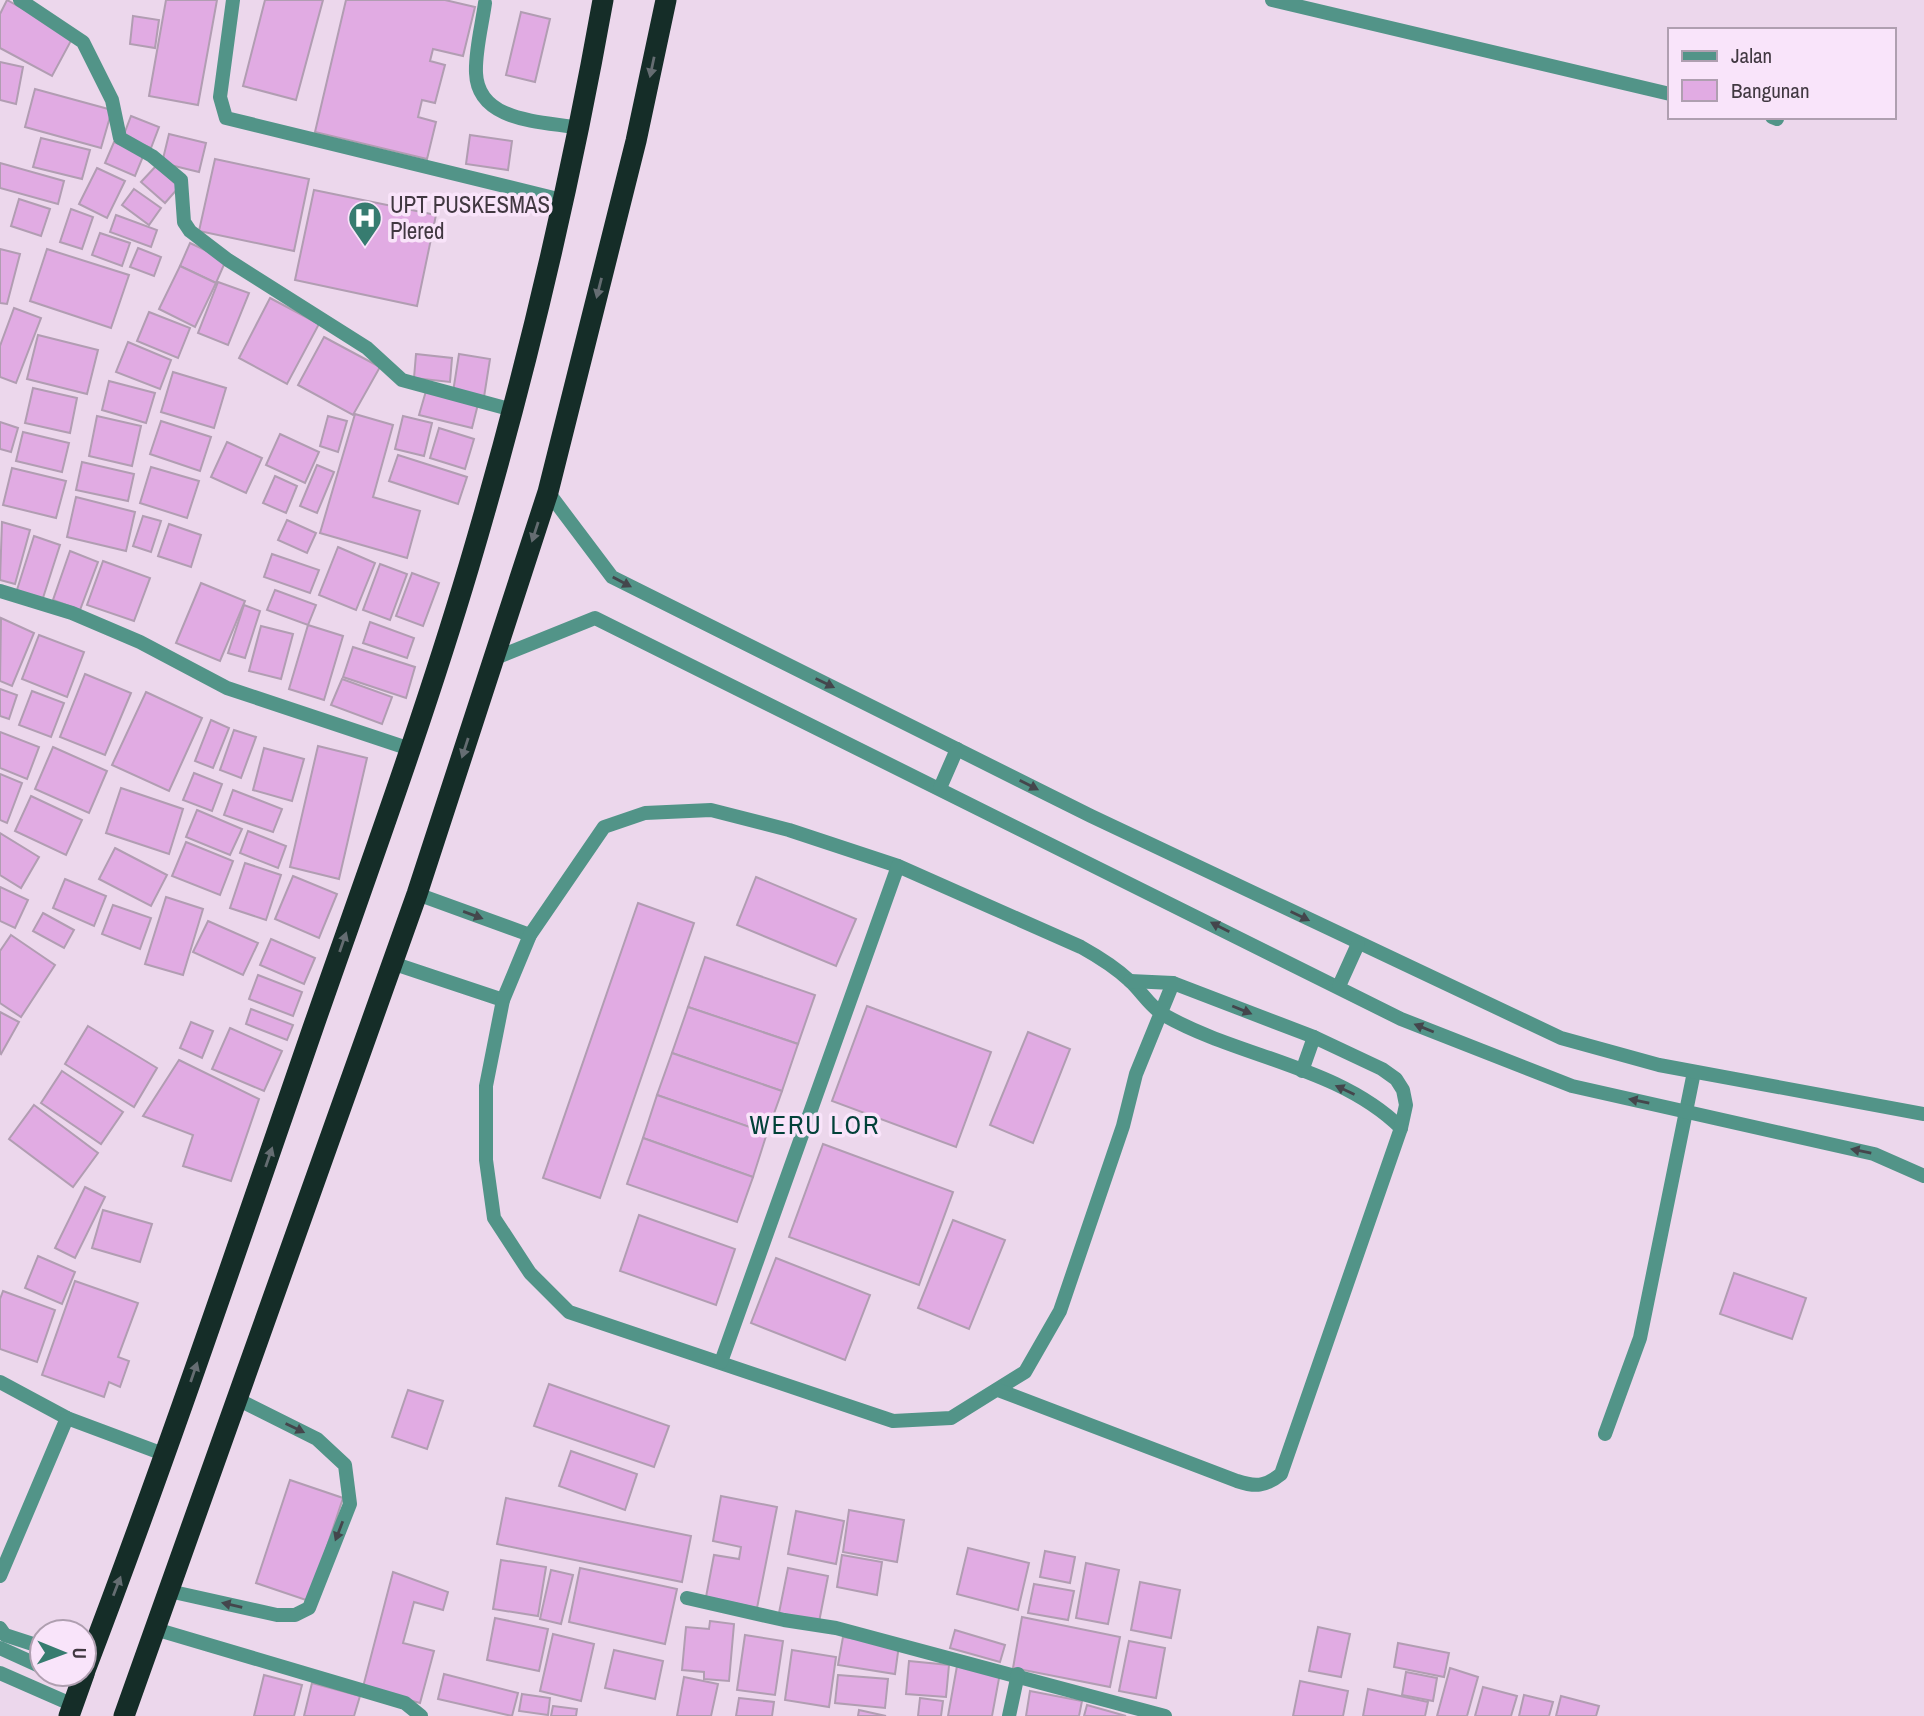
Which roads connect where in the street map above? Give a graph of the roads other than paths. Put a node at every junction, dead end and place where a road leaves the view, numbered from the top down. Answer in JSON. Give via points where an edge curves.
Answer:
{"nodes":[{"id":1,"x":20,"y":0,"type":"edge"},
{"id":2,"x":233,"y":0,"type":"edge"},
{"id":3,"x":603,"y":0,"type":"edge"},
{"id":4,"x":666,"y":0,"type":"edge"},
{"id":5,"x":1272,"y":0,"type":"edge"},
{"id":6,"x":485,"y":3,"type":"dead end"},
{"id":7,"x":1668,"y":94,"type":"edge"},
{"id":8,"x":580,"y":128,"type":"junction"},
{"id":9,"x":562,"y":200,"type":"junction"},
{"id":10,"x":513,"y":410,"type":"junction"},
{"id":11,"x":548,"y":492,"type":"junction"},
{"id":12,"x":0,"y":591,"type":"edge"},
{"id":13,"x":493,"y":659,"type":"junction"},
{"id":14,"x":410,"y":749,"type":"junction"},
{"id":15,"x":957,"y":749,"type":"junction"},
{"id":16,"x":940,"y":788,"type":"junction"},
{"id":17,"x":898,"y":866,"type":"junction"},
{"id":18,"x":417,"y":894,"type":"junction"},
{"id":19,"x":530,"y":935,"type":"junction"},
{"id":20,"x":1358,"y":944,"type":"junction"},
{"id":21,"x":393,"y":963,"type":"junction"},
{"id":22,"x":1130,"y":981,"type":"junction"},
{"id":23,"x":1173,"y":983,"type":"junction"},
{"id":24,"x":1339,"y":986,"type":"junction"},
{"id":25,"x":503,"y":1000,"type":"junction"},
{"id":26,"x":1161,"y":1014,"type":"junction"},
{"id":27,"x":1314,"y":1037,"type":"junction"},
{"id":28,"x":1301,"y":1071,"type":"junction"},
{"id":29,"x":1695,"y":1072,"type":"junction"},
{"id":30,"x":1685,"y":1111,"type":"junction"},
{"id":31,"x":1924,"y":1114,"type":"edge"},
{"id":32,"x":1401,"y":1128,"type":"junction"},
{"id":33,"x":1924,"y":1176,"type":"edge"},
{"id":34,"x":721,"y":1362,"type":"junction"},
{"id":35,"x":0,"y":1382,"type":"edge"},
{"id":36,"x":998,"y":1390,"type":"junction"},
{"id":37,"x":239,"y":1399,"type":"junction"},
{"id":38,"x":67,"y":1418,"type":"junction"},
{"id":39,"x":1605,"y":1434,"type":"dead end"},
{"id":40,"x":166,"y":1455,"type":"junction"},
{"id":41,"x":0,"y":1576,"type":"edge"},
{"id":42,"x":169,"y":1591,"type":"junction"},
{"id":43,"x":687,"y":1598,"type":"dead end"},
{"id":44,"x":0,"y":1628,"type":"edge"},
{"id":45,"x":155,"y":1629,"type":"junction"},
{"id":46,"x":98,"y":1635,"type":"edge"},
{"id":47,"x":28,"y":1642,"type":"edge"},
{"id":48,"x":0,"y":1648,"type":"edge"},
{"id":49,"x":28,"y":1661,"type":"edge"},
{"id":50,"x":0,"y":1673,"type":"edge"},
{"id":51,"x":1018,"y":1674,"type":"junction"},
{"id":52,"x":79,"y":1688,"type":"edge"},
{"id":53,"x":71,"y":1711,"type":"edge"},
{"id":54,"x":1157,"y":1715,"type":"edge"},
{"id":55,"x":124,"y":1716,"type":"edge"},
{"id":56,"x":421,"y":1716,"type":"edge"},
{"id":57,"x":1009,"y":1716,"type":"edge"}],
"edges":[{"from":1,"to":10,"type":"street","via":[[83,42],[112,100],[120,138],[181,180],[184,222],[190,231],[367,348],[402,380]]},
{"from":2,"to":9,"type":"street","via":[[220,97],[226,118]]},
{"from":3,"to":8,"type":"highway"},
{"from":4,"to":11,"type":"highway","one_way":true,"via":[[636,141]]},
{"from":5,"to":7,"type":"street"},
{"from":6,"to":8,"type":"street","via":[[476,74],[483,98],[498,113]]},
{"from":8,"to":9,"type":"highway"},
{"from":9,"to":10,"type":"highway"},
{"from":10,"to":14,"type":"highway","via":[[469,568]]},
{"from":11,"to":13,"type":"highway","one_way":true},
{"from":11,"to":15,"type":"street","one_way":true,"via":[[612,577]]},
{"from":12,"to":14,"type":"street","via":[[117,632],[227,688]]},
{"from":13,"to":16,"type":"street","via":[[595,618]]},
{"from":13,"to":18,"type":"highway","one_way":true},
{"from":40,"to":14,"type":"highway","one_way":true},
{"from":15,"to":16,"type":"street"},
{"from":15,"to":20,"type":"street","one_way":true},
{"from":24,"to":16,"type":"street","one_way":true},
{"from":17,"to":19,"type":"street","via":[[711,810],[645,813],[604,827]]},
{"from":17,"to":22,"type":"street","via":[[1082,947]]},
{"from":17,"to":34,"type":"street"},
{"from":18,"to":19,"type":"street","one_way":true},
{"from":18,"to":21,"type":"highway"},
{"from":19,"to":25,"type":"street"},
{"from":20,"to":24,"type":"street"},
{"from":20,"to":29,"type":"street","via":[[1561,1038]]},
{"from":21,"to":25,"type":"street"},
{"from":21,"to":37,"type":"highway"},
{"from":22,"to":23,"type":"street"},
{"from":22,"to":26,"type":"street"},
{"from":23,"to":26,"type":"street"},
{"from":23,"to":27,"type":"street","one_way":true},
{"from":30,"to":24,"type":"street","one_way":true,"via":[[1572,1086],[1401,1019]]},
{"from":25,"to":34,"type":"street","via":[[486,1086],[486,1160],[494,1218],[530,1273],[569,1312]]},
{"from":26,"to":28,"type":"street"},
{"from":26,"to":36,"type":"street","via":[[1136,1074],[1060,1311],[1026,1372]]},
{"from":27,"to":28,"type":"street"},
{"from":27,"to":32,"type":"street","via":[[1396,1079],[1406,1105]]},
{"from":32,"to":28,"type":"street","one_way":true,"via":[[1371,1103]]},
{"from":29,"to":30,"type":"street"},
{"from":29,"to":31,"type":"street"},
{"from":33,"to":30,"type":"street","one_way":true,"via":[[1874,1154]]},
{"from":30,"to":39,"type":"street","via":[[1640,1338]]},
{"from":32,"to":36,"type":"street","via":[[1280,1474],[1268,1484],[1237,1481]]},
{"from":34,"to":36,"type":"street","via":[[893,1421],[951,1418]]},
{"from":35,"to":38,"type":"street"},
{"from":37,"to":42,"type":"highway"},
{"from":37,"to":42,"type":"street","one_way":true,"via":[[317,1438],[345,1465],[350,1504],[309,1608],[295,1615]]},
{"from":38,"to":40,"type":"street"},
{"from":38,"to":41,"type":"street"},
{"from":46,"to":40,"type":"highway","one_way":true},
{"from":42,"to":45,"type":"highway"},
{"from":43,"to":51,"type":"street","via":[[836,1628]]},
{"from":44,"to":47,"type":"street","via":[[5,1635]]},
{"from":45,"to":55,"type":"highway"},
{"from":45,"to":56,"type":"street","via":[[405,1703]]},
{"from":48,"to":49,"type":"street"},
{"from":50,"to":53,"type":"street"},
{"from":51,"to":54,"type":"street"},
{"from":51,"to":57,"type":"street"},
{"from":52,"to":53,"type":"highway"}]}
